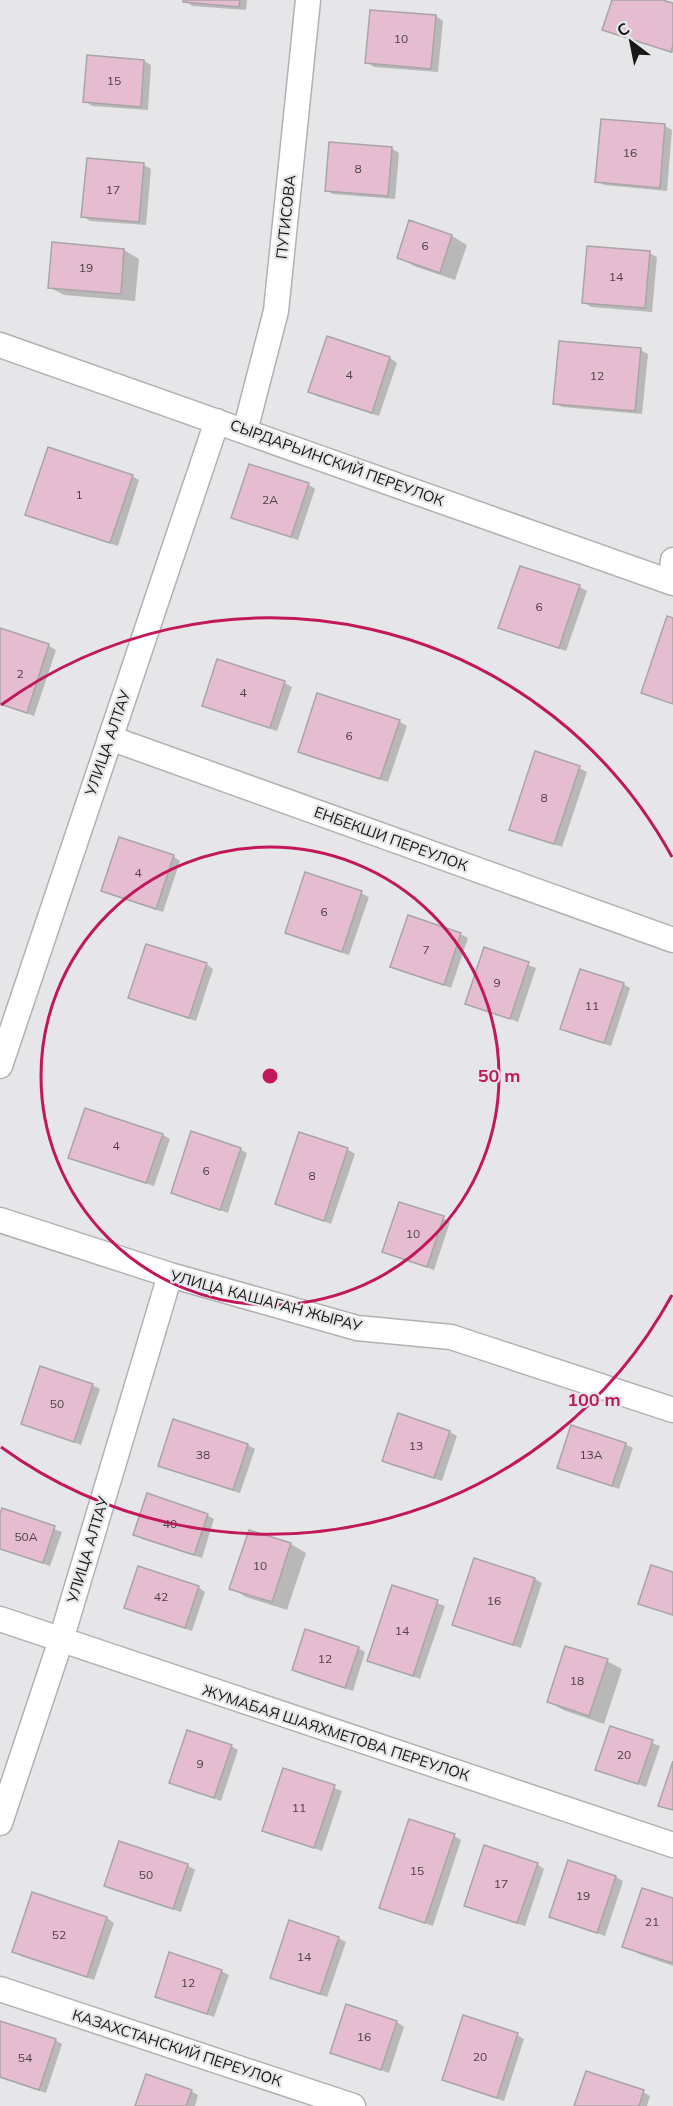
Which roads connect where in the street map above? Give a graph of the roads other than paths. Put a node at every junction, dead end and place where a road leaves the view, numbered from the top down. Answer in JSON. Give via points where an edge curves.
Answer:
{"nodes":[{"id":1,"x":308,"y":0,"type":"edge"},
{"id":2,"x":0,"y":345,"type":"edge"},
{"id":3,"x":217,"y":421,"type":"junction"},
{"id":4,"x":246,"y":431,"type":"junction"},
{"id":5,"x":672,"y":575,"type":"edge"},
{"id":6,"x":110,"y":738,"type":"junction"},
{"id":7,"x":673,"y":940,"type":"edge"},
{"id":8,"x":0,"y":1066,"type":"edge"},
{"id":9,"x":0,"y":1220,"type":"edge"},
{"id":10,"x":170,"y":1275,"type":"junction"},
{"id":11,"x":673,"y":1410,"type":"edge"},
{"id":12,"x":0,"y":1619,"type":"edge"},
{"id":13,"x":61,"y":1640,"type":"junction"},
{"id":14,"x":0,"y":1823,"type":"edge"},
{"id":15,"x":673,"y":1845,"type":"edge"},
{"id":16,"x":0,"y":1989,"type":"edge"},
{"id":17,"x":353,"y":2106,"type":"edge"}],
"edges":[{"from":1,"to":4,"type":"street","name":"ПУТИСОВА","via":[[276,311]]},
{"from":2,"to":3,"type":"street","name":"СЫРДАРЬИНСКИЙ ПЕРЕУЛОК"},
{"from":3,"to":4,"type":"street","name":"СЫРДАРЬИНСКИЙ ПЕРЕУЛОК"},
{"from":3,"to":6,"type":"street","name":"УЛИЦА АЛТАУ"},
{"from":4,"to":5,"type":"street","name":"СЫРДАРЬИНСКИЙ ПЕРЕУЛОК"},
{"from":6,"to":7,"type":"street","name":"ЕНБЕКШИ ПЕРЕУЛОК"},
{"from":6,"to":8,"type":"street","name":"УЛИЦА АЛТАУ"},
{"from":9,"to":10,"type":"street","name":"УЛИЦА КАШАГАН ЖЫРАУ"},
{"from":10,"to":11,"type":"street","name":"УЛИЦА КАШАГАН ЖЫРАУ","via":[[357,1328],[451,1337]]},
{"from":10,"to":13,"type":"street","name":"УЛИЦА АЛТАУ"},
{"from":12,"to":13,"type":"street","name":"ЖУМАБАЯ ШАЯХМЕТОВА ПЕРЕУЛОК"},
{"from":13,"to":14,"type":"street","name":"УЛИЦА АЛТАУ"},
{"from":13,"to":15,"type":"street","name":"ЖУМАБАЯ ШАЯХМЕТОВА ПЕРЕУЛОК"},
{"from":16,"to":17,"type":"street","name":"КАЗАХСТАНСКИЙ ПЕРЕУЛОК"}]}
